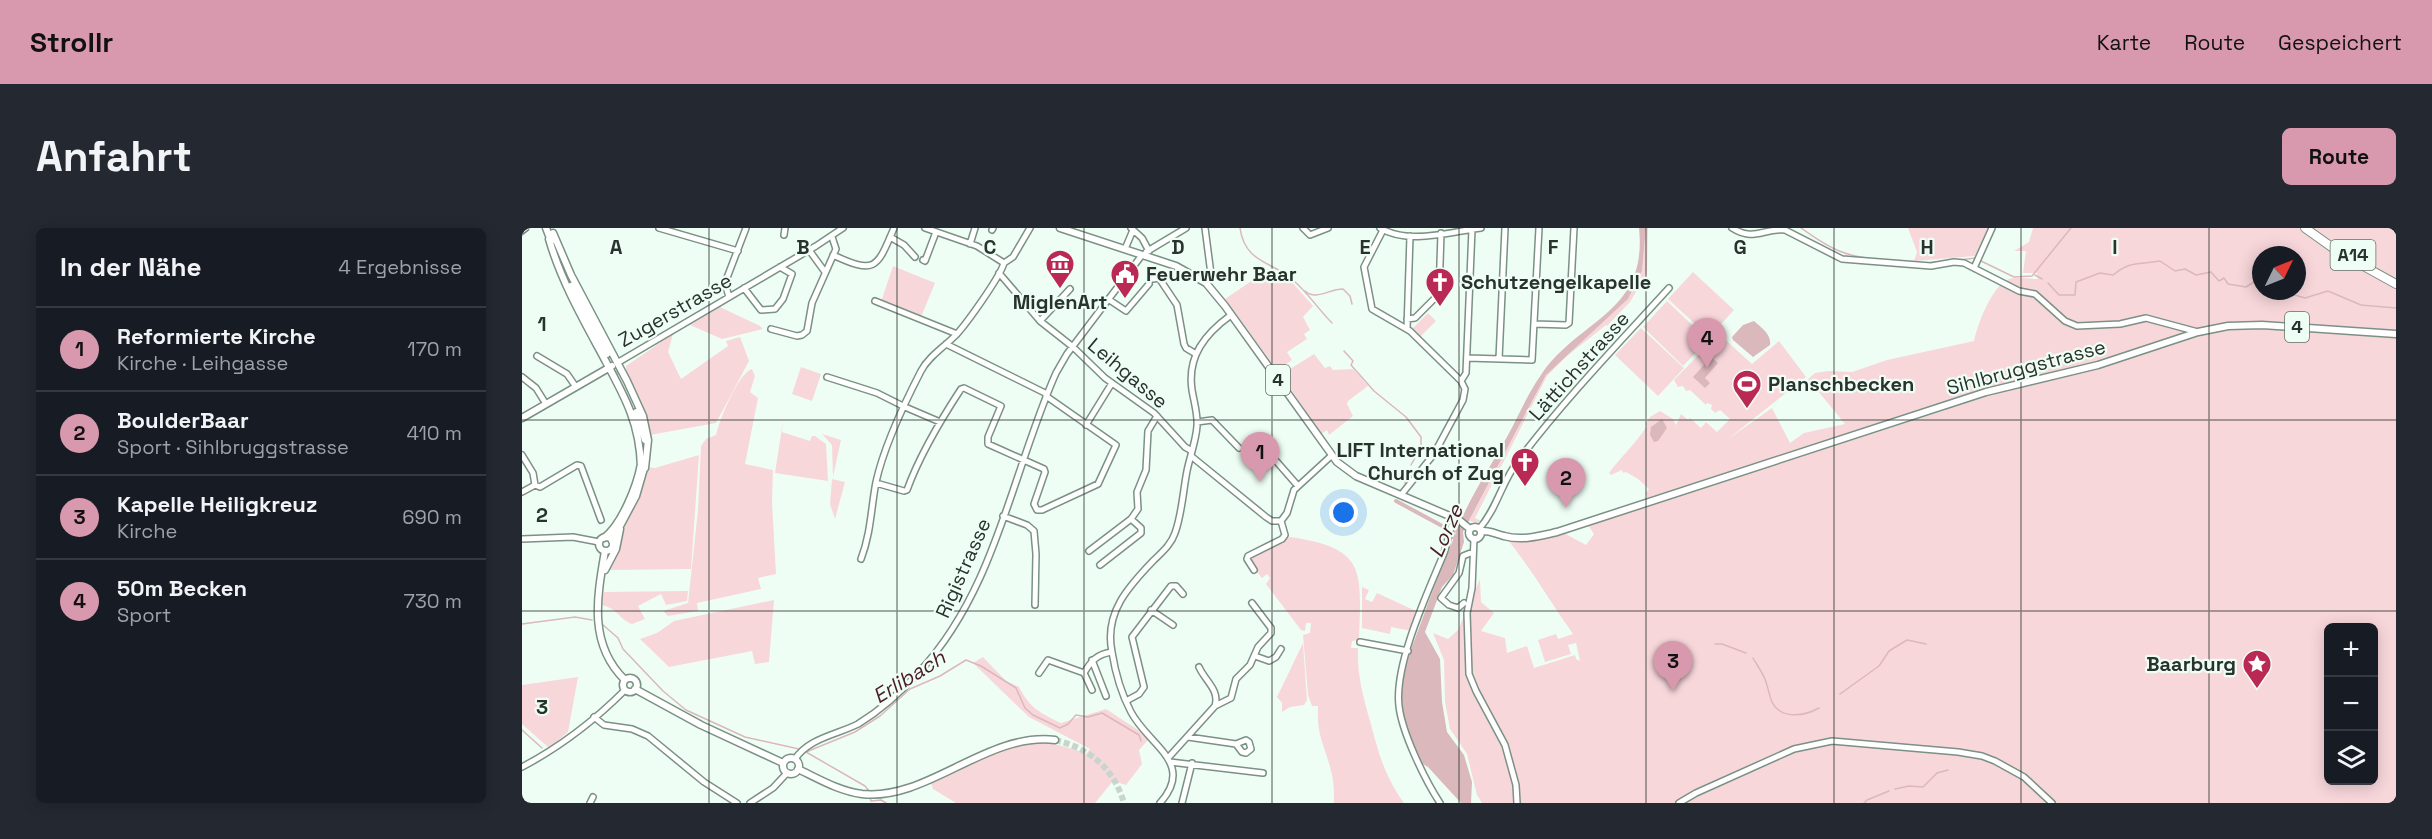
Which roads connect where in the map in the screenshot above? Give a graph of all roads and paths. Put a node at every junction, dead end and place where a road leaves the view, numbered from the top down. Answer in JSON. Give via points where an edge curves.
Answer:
{"nodes":[{"id":1,"x":546,"y":228,"type":"edge"},
{"id":2,"x":659,"y":228,"type":"edge"},
{"id":3,"x":746,"y":228,"type":"edge"},
{"id":4,"x":785,"y":228,"type":"edge"},
{"id":5,"x":843,"y":228,"type":"edge"},
{"id":6,"x":894,"y":228,"type":"edge"},
{"id":7,"x":925,"y":228,"type":"edge"},
{"id":8,"x":975,"y":228,"type":"edge"},
{"id":9,"x":1030,"y":228,"type":"edge"},
{"id":10,"x":1060,"y":228,"type":"edge"},
{"id":11,"x":1185,"y":228,"type":"edge"},
{"id":12,"x":1204,"y":228,"type":"edge"},
{"id":13,"x":1303,"y":228,"type":"edge"},
{"id":14,"x":1328,"y":228,"type":"edge"},
{"id":15,"x":1481,"y":228,"type":"edge"},
{"id":16,"x":1505,"y":228,"type":"edge"},
{"id":17,"x":1539,"y":228,"type":"edge"},
{"id":18,"x":1574,"y":228,"type":"edge"},
{"id":19,"x":1732,"y":228,"type":"edge"},
{"id":20,"x":1992,"y":228,"type":"edge"},
{"id":21,"x":2305,"y":228,"type":"edge"},
{"id":22,"x":2313,"y":228,"type":"edge"},
{"id":23,"x":1132,"y":229,"type":"edge"},
{"id":24,"x":1382,"y":229,"type":"edge"},
{"id":25,"x":1472,"y":229,"type":"edge"},
{"id":26,"x":936,"y":232,"type":"junction"},
{"id":27,"x":551,"y":233,"type":"edge"},
{"id":28,"x":1441,"y":233,"type":"junction"},
{"id":29,"x":783,"y":235,"type":"dead end"},
{"id":30,"x":1410,"y":236,"type":"junction"},
{"id":31,"x":832,"y":237,"type":"junction"},
{"id":32,"x":890,"y":237,"type":"junction"},
{"id":33,"x":970,"y":244,"type":"junction"},
{"id":34,"x":1125,"y":249,"type":"junction"},
{"id":35,"x":809,"y":250,"type":"junction"},
{"id":36,"x":738,"y":251,"type":"junction"},
{"id":37,"x":1145,"y":254,"type":"junction"},
{"id":38,"x":833,"y":255,"type":"junction"},
{"id":39,"x":915,"y":257,"type":"dead end"},
{"id":40,"x":924,"y":261,"type":"dead end"},
{"id":41,"x":1004,"y":263,"type":"junction"},
{"id":42,"x":780,"y":267,"type":"junction"},
{"id":43,"x":1974,"y":268,"type":"junction"},
{"id":44,"x":825,"y":272,"type":"junction"},
{"id":45,"x":999,"y":273,"type":"junction"},
{"id":46,"x":2396,"y":278,"type":"edge"},
{"id":47,"x":1206,"y":283,"type":"junction"},
{"id":48,"x":2396,"y":284,"type":"edge"},
{"id":49,"x":744,"y":288,"type":"junction"},
{"id":50,"x":1669,"y":288,"type":"dead end"},
{"id":51,"x":1070,"y":289,"type":"dead end"},
{"id":52,"x":729,"y":297,"type":"junction"},
{"id":53,"x":1108,"y":299,"type":"junction"},
{"id":54,"x":875,"y":301,"type":"dead end"},
{"id":55,"x":1231,"y":315,"type":"junction"},
{"id":56,"x":1407,"y":319,"type":"junction"},
{"id":57,"x":1040,"y":321,"type":"junction"},
{"id":58,"x":1535,"y":324,"type":"junction"},
{"id":59,"x":771,"y":328,"type":"dead end"},
{"id":60,"x":1407,"y":329,"type":"junction"},
{"id":61,"x":2198,"y":332,"type":"junction"},
{"id":62,"x":957,"y":334,"type":"junction"},
{"id":63,"x":2396,"y":334,"type":"edge"},
{"id":64,"x":946,"y":344,"type":"junction"},
{"id":65,"x":1073,"y":347,"type":"junction"},
{"id":66,"x":607,"y":354,"type":"tunnel mouth"},
{"id":67,"x":1196,"y":354,"type":"junction"},
{"id":68,"x":537,"y":356,"type":"dead end"},
{"id":69,"x":1467,"y":358,"type":"junction"},
{"id":70,"x":1499,"y":359,"type":"junction"},
{"id":71,"x":617,"y":363,"type":"junction"},
{"id":72,"x":609,"y":368,"type":"junction"},
{"id":73,"x":522,"y":376,"type":"edge"},
{"id":74,"x":619,"y":377,"type":"tunnel mouth"},
{"id":75,"x":827,"y":377,"type":"dead end"},
{"id":76,"x":1461,"y":381,"type":"junction"},
{"id":77,"x":1112,"y":383,"type":"junction"},
{"id":78,"x":576,"y":387,"type":"junction"},
{"id":79,"x":1047,"y":395,"type":"junction"},
{"id":80,"x":546,"y":404,"type":"junction"},
{"id":81,"x":905,"y":407,"type":"junction"},
{"id":82,"x":1157,"y":416,"type":"junction"},
{"id":83,"x":522,"y":418,"type":"edge"},
{"id":84,"x":940,"y":422,"type":"junction"},
{"id":85,"x":1197,"y":423,"type":"junction"},
{"id":86,"x":1086,"y":425,"type":"junction"},
{"id":87,"x":1257,"y":444,"type":"dead end"},
{"id":88,"x":1239,"y":448,"type":"dead end"},
{"id":89,"x":1191,"y":453,"type":"junction"},
{"id":90,"x":522,"y":455,"type":"edge"},
{"id":91,"x":1331,"y":456,"type":"junction"},
{"id":92,"x":1023,"y":460,"type":"junction"},
{"id":93,"x":524,"y":465,"type":"edge"},
{"id":94,"x":643,"y":468,"type":"junction"},
{"id":95,"x":876,"y":483,"type":"junction"},
{"id":96,"x":535,"y":485,"type":"junction"},
{"id":97,"x":1298,"y":486,"type":"junction"},
{"id":98,"x":522,"y":492,"type":"edge"},
{"id":99,"x":1401,"y":495,"type":"junction"},
{"id":100,"x":625,"y":516,"type":"junction"},
{"id":101,"x":1003,"y":516,"type":"junction"},
{"id":102,"x":1131,"y":519,"type":"junction"},
{"id":103,"x":1457,"y":519,"type":"junction"},
{"id":104,"x":601,"y":520,"type":"dead end"},
{"id":105,"x":1281,"y":521,"type":"junction"},
{"id":106,"x":1485,"y":521,"type":"junction"},
{"id":107,"x":1469,"y":527,"type":"junction"},
{"id":108,"x":1490,"y":531,"type":"junction"},
{"id":109,"x":1478,"y":534,"type":"junction"},
{"id":110,"x":1500,"y":535,"type":"junction"},
{"id":111,"x":522,"y":539,"type":"edge"},
{"id":112,"x":602,"y":540,"type":"junction"},
{"id":113,"x":612,"y":541,"type":"junction"},
{"id":114,"x":1089,"y":550,"type":"dead end"},
{"id":115,"x":605,"y":551,"type":"junction"},
{"id":116,"x":1473,"y":552,"type":"junction"},
{"id":117,"x":861,"y":559,"type":"dead end"},
{"id":118,"x":1100,"y":565,"type":"dead end"},
{"id":119,"x":1254,"y":570,"type":"dead end"},
{"id":120,"x":600,"y":578,"type":"junction"},
{"id":121,"x":1183,"y":594,"type":"dead end"},
{"id":122,"x":1252,"y":603,"type":"dead end"},
{"id":123,"x":1464,"y":603,"type":"dead end"},
{"id":124,"x":1035,"y":605,"type":"dead end"},
{"id":125,"x":1151,"y":610,"type":"junction"},
{"id":126,"x":1173,"y":625,"type":"dead end"},
{"id":127,"x":1360,"y":642,"type":"dead end"},
{"id":128,"x":1281,"y":649,"type":"dead end"},
{"id":129,"x":1408,"y":651,"type":"junction"},
{"id":130,"x":1112,"y":652,"type":"junction"},
{"id":131,"x":1255,"y":656,"type":"junction"},
{"id":132,"x":1092,"y":660,"type":"junction"},
{"id":133,"x":1199,"y":667,"type":"dead end"},
{"id":134,"x":1039,"y":673,"type":"dead end"},
{"id":135,"x":1084,"y":673,"type":"junction"},
{"id":136,"x":625,"y":680,"type":"junction"},
{"id":137,"x":635,"y":689,"type":"junction"},
{"id":138,"x":625,"y":690,"type":"junction"},
{"id":139,"x":1092,"y":690,"type":"dead end"},
{"id":140,"x":1107,"y":696,"type":"dead end"},
{"id":141,"x":1126,"y":702,"type":"junction"},
{"id":142,"x":1215,"y":706,"type":"junction"},
{"id":143,"x":594,"y":717,"type":"junction"},
{"id":144,"x":1188,"y":737,"type":"junction"},
{"id":145,"x":1055,"y":740,"type":"tunnel mouth"},
{"id":146,"x":1236,"y":744,"type":"dead end"},
{"id":147,"x":800,"y":754,"type":"junction"},
{"id":148,"x":1169,"y":760,"type":"junction"},
{"id":149,"x":783,"y":763,"type":"junction"},
{"id":150,"x":1192,"y":763,"type":"junction"},
{"id":151,"x":522,"y":767,"type":"edge"},
{"id":152,"x":798,"y":769,"type":"junction"},
{"id":153,"x":1263,"y":772,"type":"dead end"},
{"id":154,"x":787,"y":773,"type":"junction"},
{"id":155,"x":737,"y":803,"type":"edge"},
{"id":156,"x":750,"y":803,"type":"edge"},
{"id":157,"x":1160,"y":803,"type":"edge"},
{"id":158,"x":1182,"y":803,"type":"edge"},
{"id":159,"x":1440,"y":803,"type":"edge"},
{"id":160,"x":1517,"y":803,"type":"edge"},
{"id":161,"x":1679,"y":803,"type":"edge"},
{"id":162,"x":2052,"y":803,"type":"edge"}],
"edges":[{"from":1,"to":27,"type":"main road"},
{"from":2,"to":36,"type":"street"},
{"from":3,"to":36,"type":"street"},
{"from":4,"to":29,"type":"street"},
{"from":5,"to":31,"type":"street","name":"Zugerstrasse"},
{"from":6,"to":32,"type":"street"},
{"from":7,"to":26,"type":"street"},
{"from":8,"to":33,"type":"street"},
{"from":9,"to":41,"type":"street","via":[[1013,257]]},
{"from":10,"to":34,"type":"main road","number":"4"},
{"from":11,"to":37,"type":"street","name":"Rigistrasse"},
{"from":12,"to":47,"type":"street","via":[[1211,274]]},
{"from":13,"to":14,"type":"street","via":[[1310,234]]},
{"from":15,"to":25,"type":"street"},
{"from":16,"to":70,"type":"street"},
{"from":17,"to":58,"type":"street"},
{"from":18,"to":58,"type":"street","via":[[1569,324]]},
{"from":19,"to":43,"type":"street","via":[[1747,235],[1785,230],[1842,260],[1931,266],[1954,262]]},
{"from":20,"to":43,"type":"street"},
{"from":21,"to":48,"type":"highway","number":"A14"},
{"from":22,"to":46,"type":"highway","number":"A14"},
{"from":23,"to":34,"type":"street"},
{"from":23,"to":37,"type":"street","via":[[1142,238]]},
{"from":24,"to":30,"type":"street"},
{"from":24,"to":60,"type":"street","via":[[1364,267],[1371,306]]},
{"from":25,"to":28,"type":"street"},
{"from":25,"to":69,"type":"street"},
{"from":26,"to":33,"type":"street"},
{"from":26,"to":40,"type":"street"},
{"from":27,"to":66,"type":"main road","via":[[574,291]]},
{"from":27,"to":71,"type":"main road"},
{"from":27,"to":72,"type":"main road","via":[[565,282]]},
{"from":28,"to":30,"type":"street"},
{"from":28,"to":56,"type":"street","via":[[1439,294],[1415,318]]},
{"from":30,"to":56,"type":"street"},
{"from":31,"to":35,"type":"street","name":"Zugerstrasse"},
{"from":31,"to":38,"type":"street","via":[[836,246]]},
{"from":32,"to":38,"type":"street","via":[[881,258],[873,265],[861,267]]},
{"from":32,"to":39,"type":"street"},
{"from":33,"to":41,"type":"street"},
{"from":34,"to":37,"type":"main road","number":"4"},
{"from":35,"to":42,"type":"street","name":"Zugerstrasse"},
{"from":35,"to":44,"type":"street"},
{"from":36,"to":52,"type":"street","via":[[725,283]]},
{"from":37,"to":47,"type":"main road","number":"4","via":[[1186,270]]},
{"from":37,"to":53,"type":"street","name":"Rigistrasse"},
{"from":38,"to":44,"type":"street"},
{"from":41,"to":45,"type":"street"},
{"from":42,"to":49,"type":"street","name":"Zugerstrasse"},
{"from":42,"to":49,"type":"street","via":[[792,274],[775,309],[760,310]]},
{"from":43,"to":61,"type":"street","via":[[2019,291],[2035,294],[2065,321],[2077,326],[2146,318]]},
{"from":44,"to":59,"type":"street","via":[[810,309],[807,331],[797,336]]},
{"from":45,"to":57,"type":"street","name":"Leihgasse"},
{"from":45,"to":62,"type":"street"},
{"from":47,"to":55,"type":"main road","number":"4"},
{"from":49,"to":52,"type":"street","name":"Zugerstrasse"},
{"from":50,"to":106,"type":"street","name":"Lättichstrasse","via":[[1556,412],[1515,465]]},
{"from":51,"to":57,"type":"street"},
{"from":52,"to":71,"type":"street","name":"Zugerstrasse"},
{"from":53,"to":65,"type":"street","name":"Rigistrasse"},
{"from":53,"to":67,"type":"street","via":[[1126,311],[1151,281],[1159,278],[1175,299],[1184,344]]},
{"from":54,"to":62,"type":"street"},
{"from":55,"to":67,"type":"street","via":[[1211,330]]},
{"from":55,"to":91,"type":"main road","number":"4"},
{"from":56,"to":60,"type":"street"},
{"from":57,"to":65,"type":"street","name":"Leihgasse"},
{"from":58,"to":70,"type":"street","via":[[1532,360]]},
{"from":60,"to":76,"type":"street"},
{"from":61,"to":63,"type":"main road","name":"Sihlbruggstrasse","number":"4","via":[[2262,325]]},
{"from":61,"to":110,"type":"main road","name":"Sihlbruggstrasse","number":"4","via":[[2098,365],[1986,392],[1557,532],[1525,538]]},
{"from":62,"to":64,"type":"street"},
{"from":64,"to":79,"type":"street"},
{"from":64,"to":81,"type":"street","via":[[927,361]]},
{"from":65,"to":77,"type":"street","name":"Leihgasse"},
{"from":65,"to":79,"type":"street","name":"Rigistrasse"},
{"from":67,"to":85,"type":"street","via":[[1191,381]]},
{"from":68,"to":78,"type":"street","via":[[567,374]]},
{"from":69,"to":70,"type":"street"},
{"from":69,"to":76,"type":"street"},
{"from":71,"to":72,"type":"main road","name":"Zugerstrasse"},
{"from":71,"to":94,"type":"main road","via":[[646,424],[648,449]]},
{"from":72,"to":78,"type":"main road","name":"Zugerstrasse"},
{"from":72,"to":94,"type":"main road","via":[[634,418]]},
{"from":73,"to":80,"type":"street"},
{"from":74,"to":94,"type":"main road","via":[[641,426]]},
{"from":75,"to":81,"type":"street","via":[[877,393]]},
{"from":76,"to":99,"type":"street","via":[[1465,389],[1462,400],[1434,454]]},
{"from":77,"to":82,"type":"street","name":"Leihgasse"},
{"from":77,"to":86,"type":"street"},
{"from":78,"to":80,"type":"main road","name":"Zugerstrasse"},
{"from":79,"to":86,"type":"street"},
{"from":79,"to":92,"type":"street","name":"Rigistrasse"},
{"from":80,"to":83,"type":"main road","name":"Zugerstrasse"},
{"from":81,"to":84,"type":"street"},
{"from":81,"to":95,"type":"street"},
{"from":82,"to":89,"type":"street","name":"Leihgasse"},
{"from":82,"to":102,"type":"street","via":[[1148,432],[1146,470],[1138,487],[1138,509]]},
{"from":84,"to":92,"type":"street","via":[[964,388],[999,404],[988,444]]},
{"from":84,"to":95,"type":"street","via":[[907,490]]},
{"from":85,"to":88,"type":"street","via":[[1212,420]]},
{"from":85,"to":89,"type":"street"},
{"from":86,"to":92,"type":"street","via":[[1116,445],[1100,482],[1085,492],[1039,511],[1034,504],[1045,472]]},
{"from":87,"to":97,"type":"street"},
{"from":89,"to":105,"type":"street","name":"Leihgasse","via":[[1266,517]]},
{"from":89,"to":130,"type":"street","via":[[1176,532],[1121,598],[1112,619]]},
{"from":90,"to":93,"type":"street"},
{"from":91,"to":97,"type":"street"},
{"from":91,"to":99,"type":"main road","number":"4","via":[[1356,476]]},
{"from":92,"to":101,"type":"street","name":"Rigistrasse"},
{"from":93,"to":96,"type":"street","via":[[533,473]]},
{"from":94,"to":100,"type":"main road","via":[[639,488]]},
{"from":94,"to":112,"type":"main road","via":[[628,502]]},
{"from":95,"to":117,"type":"street","via":[[870,534]]},
{"from":96,"to":98,"type":"street"},
{"from":96,"to":104,"type":"street","via":[[540,487],[580,466]]},
{"from":97,"to":105,"type":"street"},
{"from":99,"to":103,"type":"main road","number":"4"},
{"from":100,"to":113,"type":"main road"},
{"from":100,"to":120,"type":"main road","via":[[616,549]]},
{"from":101,"to":124,"type":"street","via":[[1034,531]]},
{"from":101,"to":147,"type":"street","name":"Rigistrasse","via":[[970,599],[935,654],[874,713],[850,728],[816,741]]},
{"from":102,"to":114,"type":"street"},
{"from":102,"to":118,"type":"street","via":[[1141,533]]},
{"from":103,"to":107,"type":"main road","number":"4"},
{"from":103,"to":129,"type":"street"},
{"from":105,"to":119,"type":"street","via":[[1285,535],[1282,539],[1248,556]]},
{"from":106,"to":108,"type":"street"},
{"from":106,"to":109,"type":"street","name":"Lättichstrasse"},
{"from":107,"to":109,"type":"main road","via":[[1474,527]]},
{"from":107,"to":109,"type":"main road","via":[[1469,536]]},
{"from":108,"to":109,"type":"main road","name":"Sihlbruggstrasse","number":"4"},
{"from":108,"to":110,"type":"main road","name":"Sihlbruggstrasse","number":"4"},
{"from":109,"to":110,"type":"main road","name":"Sihlbruggstrasse","number":"4"},
{"from":109,"to":116,"type":"street"},
{"from":111,"to":112,"type":"street"},
{"from":112,"to":113,"type":"main road"},
{"from":112,"to":115,"type":"main road","via":[[600,548]]},
{"from":113,"to":115,"type":"main road","via":[[612,548]]},
{"from":115,"to":120,"type":"main road"},
{"from":116,"to":123,"type":"street","via":[[1463,556],[1459,573],[1441,598],[1458,608]]},
{"from":116,"to":160,"type":"street","via":[[1467,613],[1469,674],[1505,745]]},
{"from":120,"to":136,"type":"main road","via":[[597,622],[608,658]]},
{"from":121,"to":125,"type":"street","via":[[1171,586]]},
{"from":122,"to":131,"type":"street","via":[[1271,628]]},
{"from":125,"to":126,"type":"street"},
{"from":125,"to":141,"type":"street","via":[[1133,633],[1132,644],[1144,687]]},
{"from":127,"to":129,"type":"street"},
{"from":128,"to":131,"type":"street","via":[[1269,661]]},
{"from":129,"to":159,"type":"street","via":[[1399,706],[1426,781]]},
{"from":130,"to":132,"type":"street"},
{"from":130,"to":141,"type":"street"},
{"from":131,"to":142,"type":"street","via":[[1236,679],[1231,698]]},
{"from":132,"to":135,"type":"street"},
{"from":132,"to":140,"type":"street"},
{"from":133,"to":142,"type":"street","via":[[1216,696]]},
{"from":134,"to":135,"type":"street","via":[[1048,660]]},
{"from":135,"to":139,"type":"street"},
{"from":136,"to":137,"type":"main road","via":[[635,681]]},
{"from":136,"to":138,"type":"main road"},
{"from":137,"to":138,"type":"main road"},
{"from":137,"to":149,"type":"main road","via":[[700,725]]},
{"from":138,"to":143,"type":"street"},
{"from":141,"to":148,"type":"street"},
{"from":142,"to":144,"type":"street"},
{"from":143,"to":151,"type":"street"},
{"from":143,"to":155,"type":"street","via":[[604,725],[632,729],[652,739]]},
{"from":144,"to":146,"type":"street"},
{"from":144,"to":148,"type":"street"},
{"from":145,"to":152,"type":"main road","via":[[1008,744],[892,792],[871,794],[834,787]]},
{"from":147,"to":149,"type":"main road"},
{"from":147,"to":152,"type":"main road"},
{"from":148,"to":150,"type":"street"},
{"from":148,"to":157,"type":"street","via":[[1173,783]]},
{"from":149,"to":154,"type":"main road"},
{"from":150,"to":153,"type":"street"},
{"from":150,"to":158,"type":"street"},
{"from":152,"to":154,"type":"main road"},
{"from":154,"to":156,"type":"street","via":[[776,786]]},
{"from":161,"to":162,"type":"street","via":[[1794,749],[1832,741],[1982,756],[2024,777]]}]}
